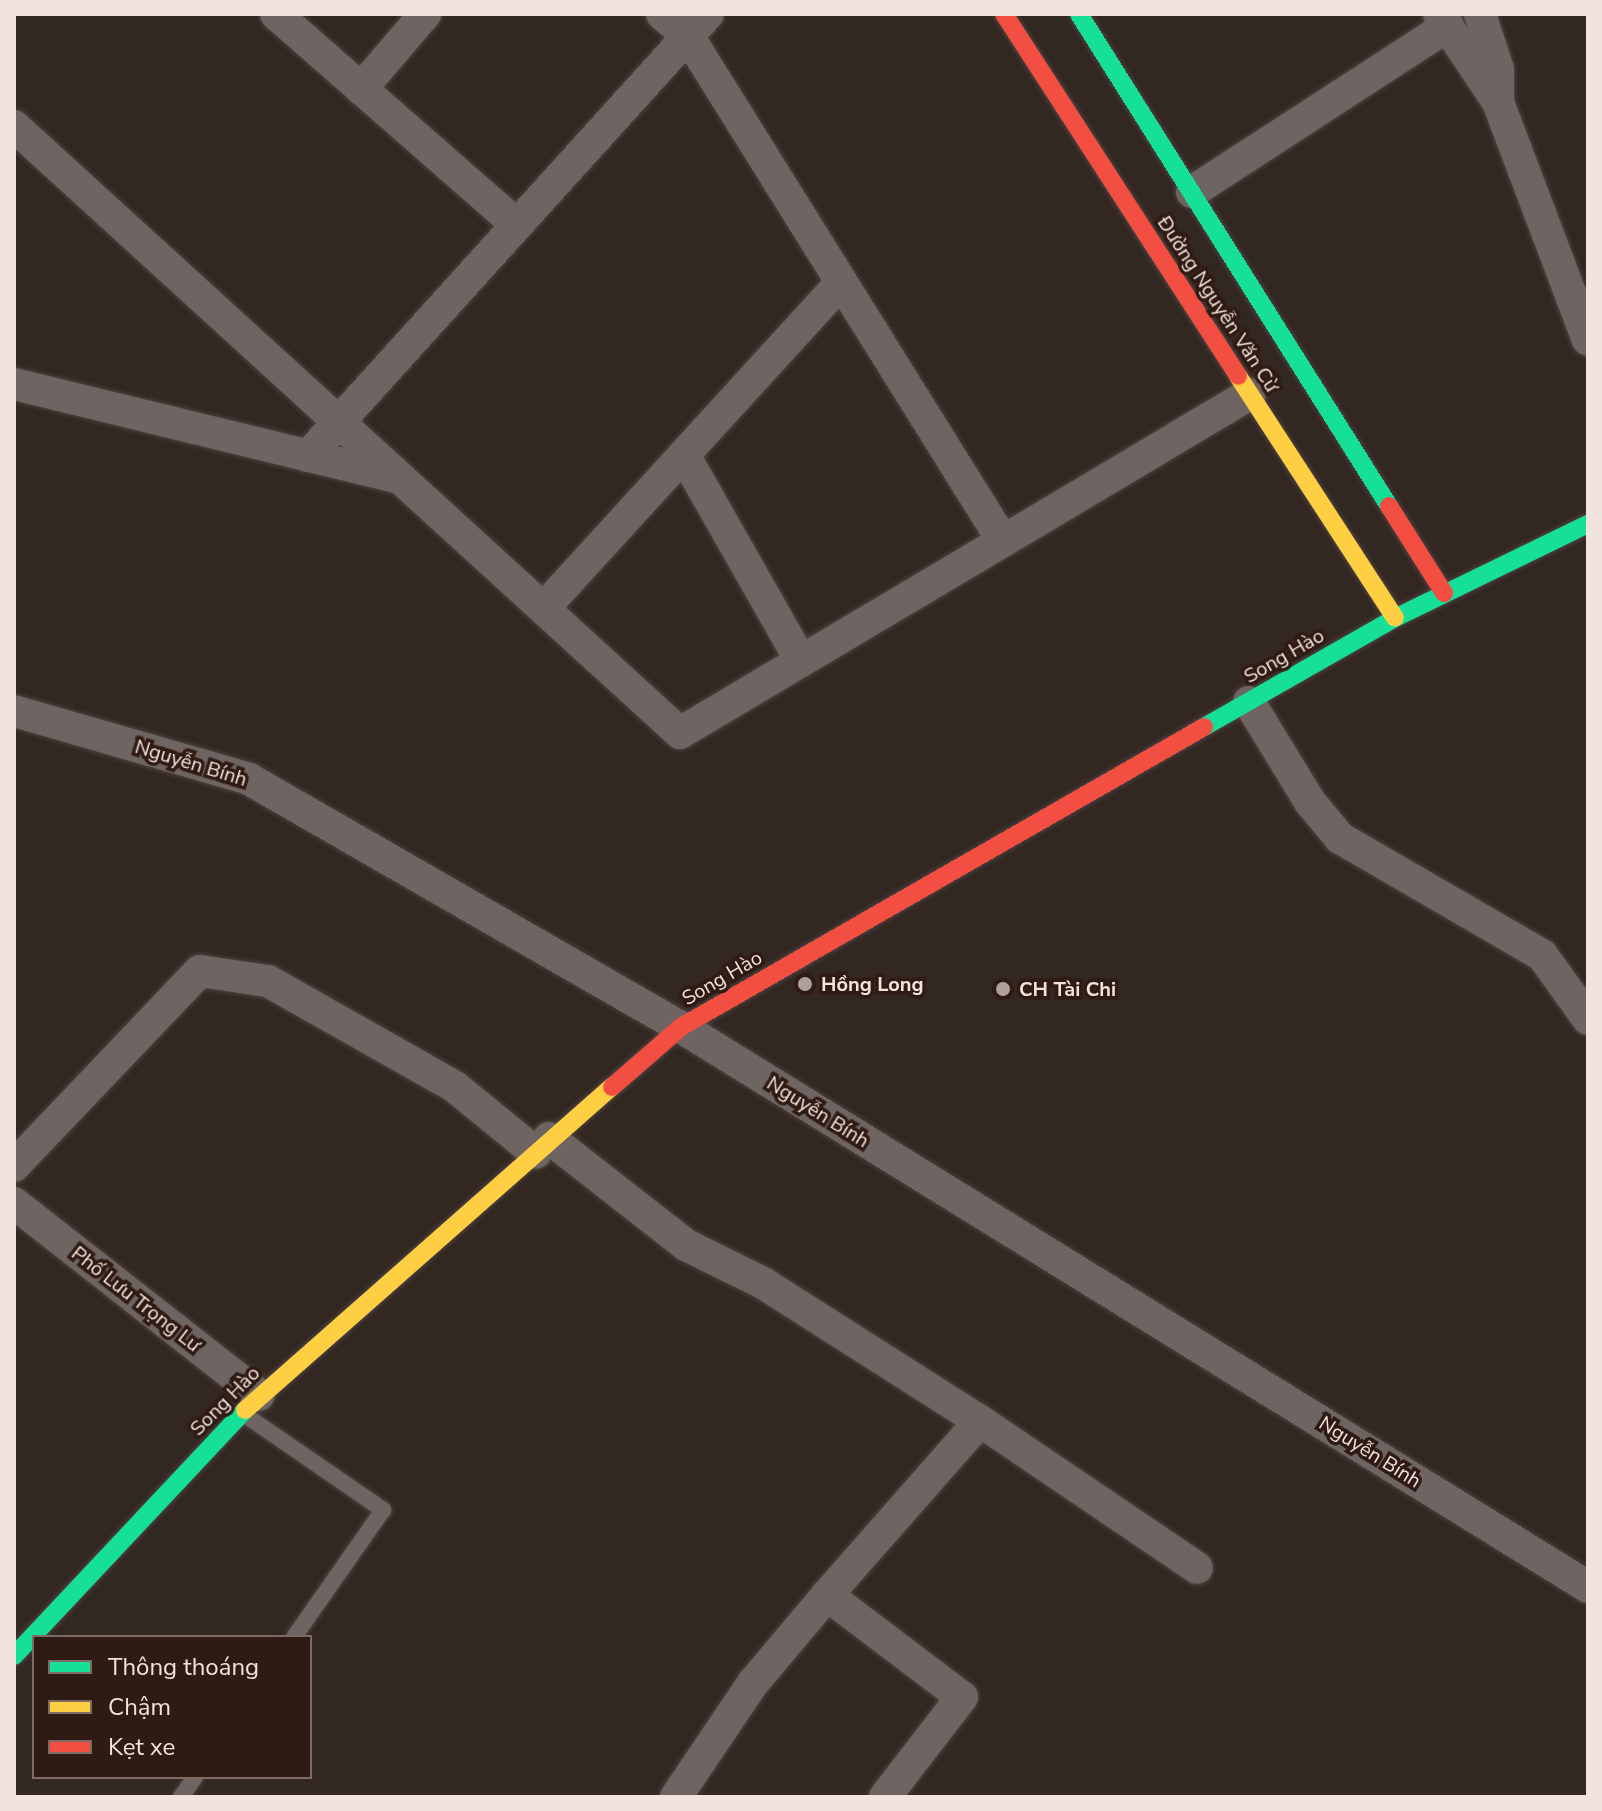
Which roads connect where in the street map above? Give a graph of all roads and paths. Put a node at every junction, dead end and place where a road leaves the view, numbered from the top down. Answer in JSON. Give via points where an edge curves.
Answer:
{"nodes":[{"id":1,"x":276,"y":14,"type":"edge"},
{"id":2,"x":425,"y":14,"type":"edge"},
{"id":3,"x":662,"y":14,"type":"edge"},
{"id":4,"x":1004,"y":14,"type":"edge"},
{"id":5,"x":1079,"y":14,"type":"edge"},
{"id":6,"x":1480,"y":14,"type":"edge"},
{"id":7,"x":1443,"y":20,"type":"edge"},
{"id":8,"x":698,"y":25,"type":"edge"},
{"id":9,"x":361,"y":89,"type":"junction"},
{"id":10,"x":1498,"y":102,"type":"junction"},
{"id":11,"x":14,"y":126,"type":"edge"},
{"id":12,"x":1192,"y":192,"type":"junction"},
{"id":13,"x":517,"y":225,"type":"junction"},
{"id":14,"x":841,"y":283,"type":"junction"},
{"id":15,"x":1588,"y":340,"type":"edge"},
{"id":16,"x":14,"y":384,"type":"edge"},
{"id":17,"x":1250,"y":394,"type":"junction"},
{"id":18,"x":340,"y":421,"type":"junction"},
{"id":19,"x":684,"y":455,"type":"junction"},
{"id":20,"x":308,"y":456,"type":"junction"},
{"id":21,"x":403,"y":479,"type":"junction"},
{"id":22,"x":1588,"y":524,"type":"edge"},
{"id":23,"x":1003,"y":541,"type":"junction"},
{"id":24,"x":1444,"y":593,"type":"junction"},
{"id":25,"x":544,"y":608,"type":"junction"},
{"id":26,"x":1395,"y":618,"type":"junction"},
{"id":27,"x":801,"y":661,"type":"junction"},
{"id":28,"x":1249,"y":702,"type":"junction"},
{"id":29,"x":17,"y":716,"type":"edge"},
{"id":30,"x":1588,"y":1019,"type":"edge"},
{"id":31,"x":681,"y":1027,"type":"junction"},
{"id":32,"x":542,"y":1146,"type":"junction"},
{"id":33,"x":14,"y":1166,"type":"edge"},
{"id":34,"x":14,"y":1203,"type":"edge"},
{"id":35,"x":250,"y":1404,"type":"junction"},
{"id":36,"x":980,"y":1421,"type":"junction"},
{"id":37,"x":1197,"y":1568,"type":"dead end"},
{"id":38,"x":1588,"y":1587,"type":"edge"},
{"id":39,"x":827,"y":1595,"type":"junction"},
{"id":40,"x":34,"y":1635,"type":"edge"},
{"id":41,"x":295,"y":1635,"type":"edge"},
{"id":42,"x":32,"y":1637,"type":"edge"},
{"id":43,"x":14,"y":1656,"type":"edge"},
{"id":44,"x":194,"y":1779,"type":"edge"},
{"id":45,"x":181,"y":1797,"type":"edge"},
{"id":46,"x":676,"y":1797,"type":"edge"},
{"id":47,"x":885,"y":1797,"type":"edge"}],
"edges":[{"from":1,"to":9,"type":"street"},
{"from":2,"to":9,"type":"street"},
{"from":3,"to":8,"type":"street"},
{"from":4,"to":17,"type":"main road","name":"Đường Nguyễn Văn Cừ"},
{"from":5,"to":12,"type":"main road","name":"Đường Nguyễn Văn Cừ"},
{"from":6,"to":10,"type":"street","via":[[1498,69]]},
{"from":7,"to":10,"type":"street"},
{"from":7,"to":12,"type":"street"},
{"from":8,"to":13,"type":"street"},
{"from":8,"to":14,"type":"street"},
{"from":9,"to":13,"type":"street"},
{"from":10,"to":15,"type":"street"},
{"from":11,"to":18,"type":"street"},
{"from":12,"to":24,"type":"main road","name":"Đường Nguyễn Văn Cừ"},
{"from":13,"to":18,"type":"street"},
{"from":14,"to":19,"type":"street"},
{"from":14,"to":23,"type":"street"},
{"from":16,"to":20,"type":"street"},
{"from":17,"to":23,"type":"street"},
{"from":17,"to":26,"type":"main road","name":"Đường Nguyễn Văn Cừ"},
{"from":18,"to":20,"type":"street"},
{"from":18,"to":21,"type":"street"},
{"from":19,"to":25,"type":"street"},
{"from":19,"to":27,"type":"street"},
{"from":20,"to":21,"type":"street"},
{"from":21,"to":25,"type":"street"},
{"from":22,"to":24,"type":"main road","name":"Song Hào"},
{"from":23,"to":27,"type":"street"},
{"from":24,"to":26,"type":"main road","name":"Song Hào"},
{"from":25,"to":27,"type":"street","via":[[680,733]]},
{"from":26,"to":28,"type":"main road","name":"Song Hào"},
{"from":28,"to":30,"type":"street","via":[[1310,802],[1340,838],[1542,955]]},
{"from":28,"to":31,"type":"main road","name":"Song Hào"},
{"from":29,"to":31,"type":"street","name":"Nguyễn Bính","via":[[249,779]]},
{"from":31,"to":32,"type":"main road","name":"Song Hào"},
{"from":31,"to":38,"type":"street","name":"Nguyễn Bính"},
{"from":32,"to":33,"type":"street","via":[[455,1087],[268,981],[200,971]]},
{"from":32,"to":35,"type":"main road","name":"Song Hào"},
{"from":32,"to":36,"type":"street","via":[[686,1245],[776,1291]]},
{"from":34,"to":35,"type":"street","name":"Phố Lưu Trọng Lư"},
{"from":35,"to":40,"type":"main road","name":"Song Hào"},
{"from":35,"to":41,"type":"lane","via":[[383,1510]]},
{"from":36,"to":37,"type":"street"},
{"from":36,"to":39,"type":"street"},
{"from":39,"to":46,"type":"street","via":[[753,1683]]},
{"from":39,"to":47,"type":"street","via":[[962,1697]]},
{"from":42,"to":43,"type":"main road","name":"Song Hào"},
{"from":44,"to":45,"type":"lane"}]}
